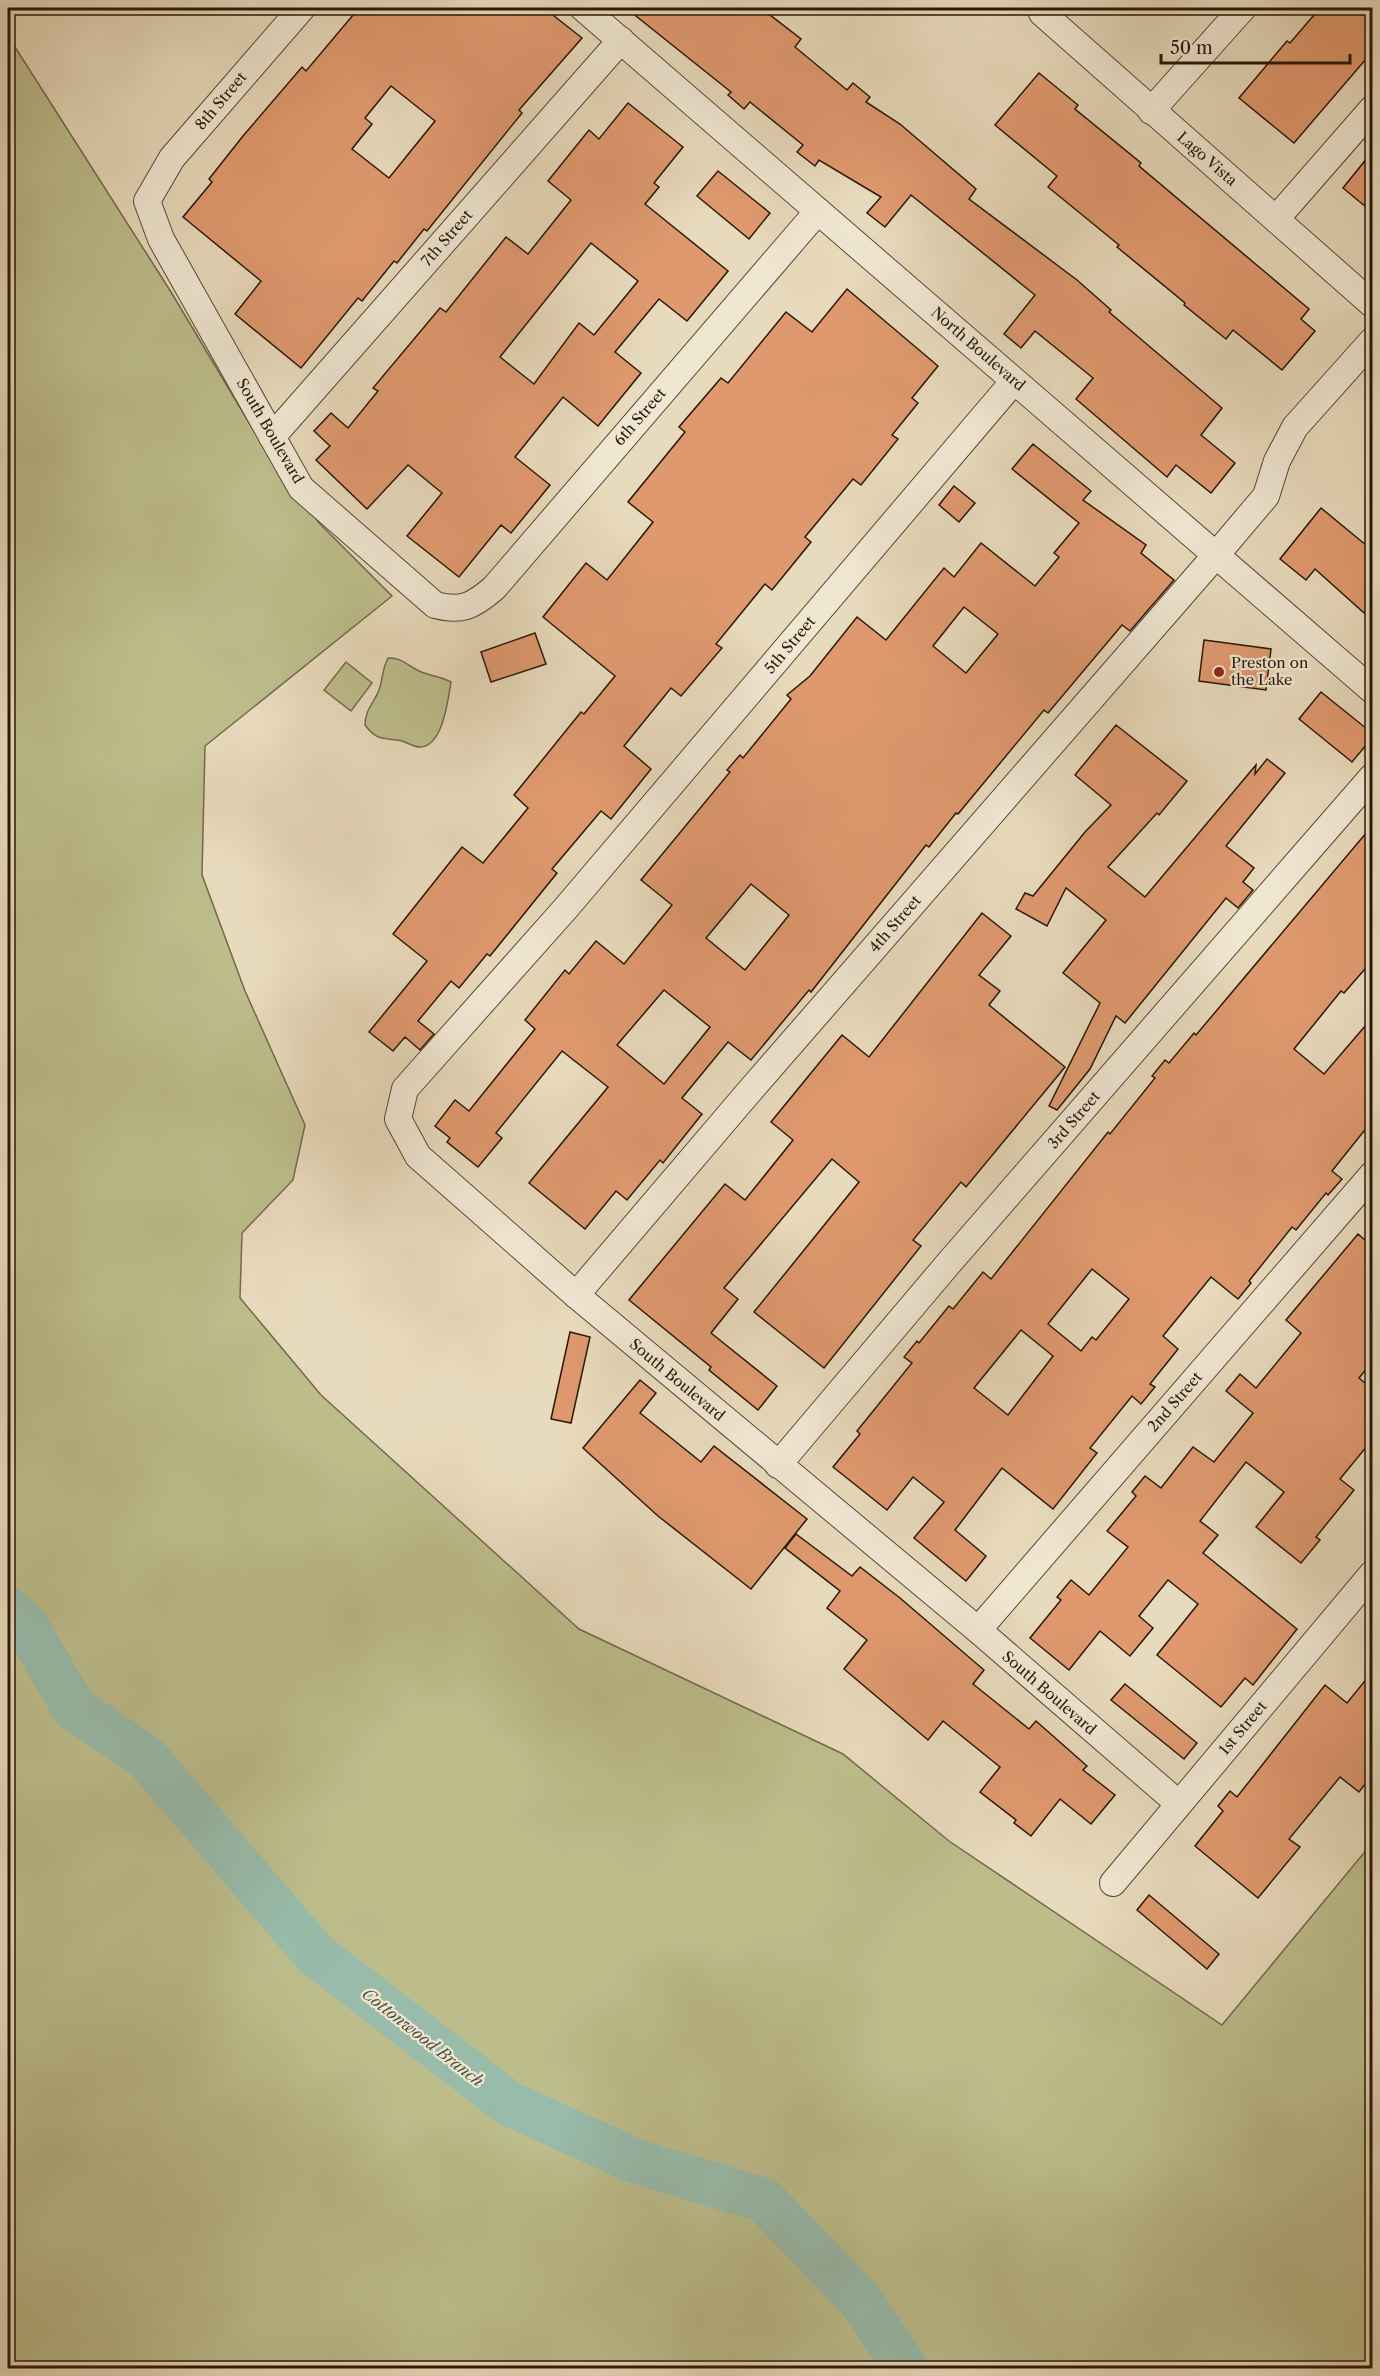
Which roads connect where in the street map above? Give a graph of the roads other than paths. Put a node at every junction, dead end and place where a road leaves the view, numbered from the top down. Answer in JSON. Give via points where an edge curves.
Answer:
{"nodes":[{"id":1,"x":302,"y":8,"type":"edge"},
{"id":2,"x":583,"y":8,"type":"edge"},
{"id":3,"x":1243,"y":8,"type":"edge"},
{"id":4,"x":1045,"y":10,"type":"edge"},
{"id":5,"x":621,"y":40,"type":"junction"},
{"id":6,"x":1372,"y":109,"type":"edge"},
{"id":7,"x":1151,"y":111,"type":"junction"},
{"id":8,"x":147,"y":201,"type":"joint"},
{"id":9,"x":818,"y":211,"type":"junction"},
{"id":10,"x":1276,"y":219,"type":"junction"},
{"id":11,"x":1372,"y":304,"type":"edge"},
{"id":12,"x":1372,"y":341,"type":"edge"},
{"id":13,"x":1014,"y":381,"type":"junction"},
{"id":14,"x":272,"y":437,"type":"junction"},
{"id":15,"x":1216,"y":555,"type":"junction"},
{"id":16,"x":453,"y":610,"type":"joint"},
{"id":17,"x":1372,"y":690,"type":"edge"},
{"id":18,"x":1372,"y":777,"type":"edge"},
{"id":19,"x":566,"y":908,"type":"joint"},
{"id":20,"x":1372,"y":1175,"type":"edge"},
{"id":21,"x":576,"y":1295,"type":"junction"},
{"id":22,"x":778,"y":1465,"type":"junction"},
{"id":23,"x":1372,"y":1574,"type":"edge"},
{"id":24,"x":978,"y":1630,"type":"junction"},
{"id":25,"x":1179,"y":1804,"type":"junction"},
{"id":26,"x":1113,"y":1883,"type":"dead end"}],
"edges":[{"from":1,"to":8,"type":"street","name":"8th Street","via":[[172,158]]},
{"from":2,"to":5,"type":"street","name":"North Boulevard"},
{"from":3,"to":7,"type":"street"},
{"from":4,"to":7,"type":"street","name":"Lago Vista"},
{"from":5,"to":9,"type":"street","name":"North Boulevard"},
{"from":5,"to":14,"type":"street","name":"7th Street"},
{"from":6,"to":10,"type":"street"},
{"from":7,"to":10,"type":"street","name":"Lago Vista"},
{"from":8,"to":14,"type":"street","name":"South Boulevard","via":[[161,239]]},
{"from":9,"to":13,"type":"street","name":"North Boulevard"},
{"from":9,"to":16,"type":"street","name":"6th Street","via":[[494,588],[477,603]]},
{"from":10,"to":11,"type":"street","name":"Lago Vista"},
{"from":12,"to":15,"type":"street","name":"4th Street","via":[[1295,427],[1277,460],[1266,496]]},
{"from":13,"to":15,"type":"street","name":"North Boulevard"},
{"from":13,"to":19,"type":"street","name":"5th Street"},
{"from":14,"to":16,"type":"street","name":"South Boulevard","via":[[302,488],[435,605]]},
{"from":15,"to":17,"type":"street","name":"North Boulevard"},
{"from":15,"to":21,"type":"street","name":"4th Street"},
{"from":18,"to":22,"type":"street","name":"3rd Street"},
{"from":19,"to":21,"type":"street","name":"South Boulevard","via":[[405,1089],[398,1119],[418,1156]]},
{"from":20,"to":24,"type":"street","name":"2nd Street"},
{"from":21,"to":22,"type":"street","name":"South Boulevard"},
{"from":22,"to":24,"type":"street","name":"South Boulevard"},
{"from":23,"to":25,"type":"street","name":"1st Street"},
{"from":24,"to":25,"type":"street","name":"South Boulevard"},
{"from":25,"to":26,"type":"street","name":"1st Street"}]}
